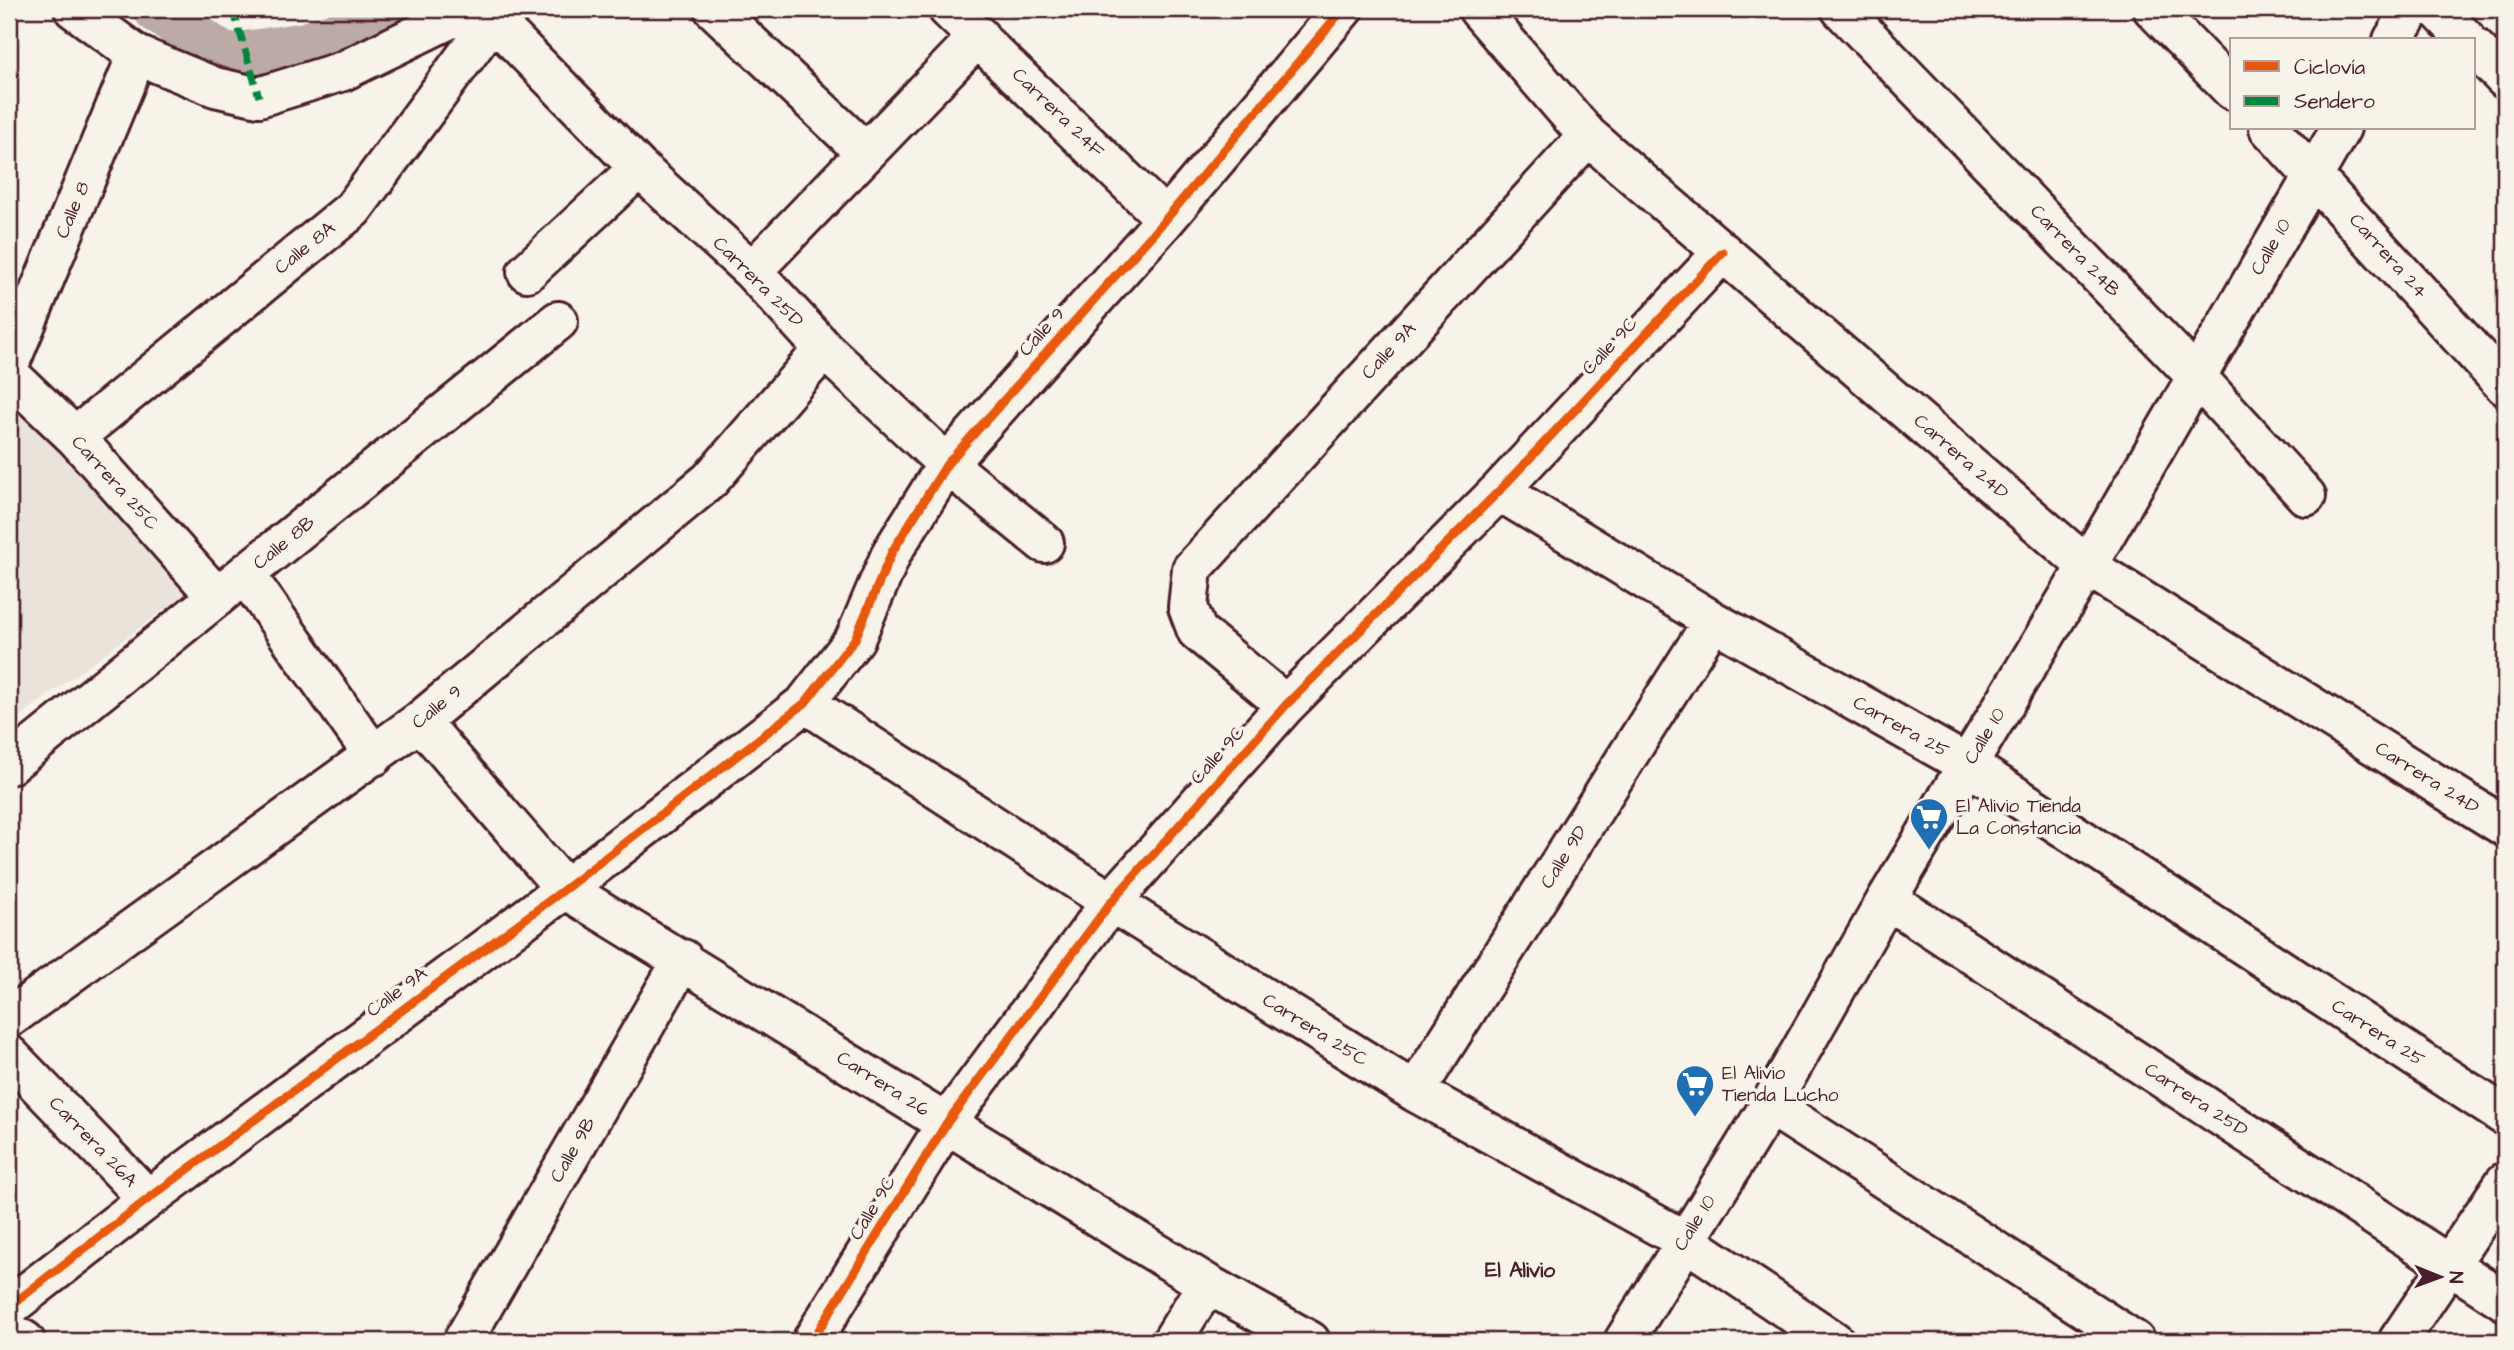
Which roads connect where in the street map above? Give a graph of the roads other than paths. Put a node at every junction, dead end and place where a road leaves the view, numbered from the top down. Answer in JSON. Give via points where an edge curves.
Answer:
{"nodes":[{"id":1,"x":74,"y":9,"type":"edge"},
{"id":2,"x":714,"y":9,"type":"edge"},
{"id":3,"x":948,"y":9,"type":"edge"},
{"id":4,"x":1478,"y":9,"type":"edge"},
{"id":5,"x":1841,"y":9,"type":"edge"},
{"id":6,"x":2153,"y":9,"type":"edge"},
{"id":7,"x":2412,"y":9,"type":"edge"},
{"id":8,"x":2437,"y":9,"type":"edge"},
{"id":9,"x":1338,"y":10,"type":"edge"},
{"id":10,"x":483,"y":12,"type":"edge"},
{"id":11,"x":979,"y":36,"type":"junction"},
{"id":12,"x":2394,"y":38,"type":"edge"},
{"id":13,"x":2466,"y":38,"type":"edge"},
{"id":14,"x":2476,"y":49,"type":"edge"},
{"id":15,"x":137,"y":55,"type":"junction"},
{"id":16,"x":2505,"y":79,"type":"edge"},
{"id":17,"x":2230,"y":88,"type":"edge"},
{"id":18,"x":2271,"y":130,"type":"edge"},
{"id":19,"x":2340,"y":130,"type":"edge"},
{"id":20,"x":1588,"y":136,"type":"junction"},
{"id":21,"x":866,"y":153,"type":"junction"},
{"id":22,"x":639,"y":168,"type":"junction"},
{"id":23,"x":2314,"y":174,"type":"junction"},
{"id":24,"x":1166,"y":219,"type":"junction"},
{"id":25,"x":1723,"y":251,"type":"junction"},
{"id":26,"x":752,"y":271,"type":"junction"},
{"id":27,"x":527,"y":272,"type":"dead end"},
{"id":28,"x":558,"y":321,"type":"dead end"},
{"id":29,"x":824,"y":349,"type":"junction"},
{"id":30,"x":9,"y":365,"type":"edge"},
{"id":31,"x":9,"y":374,"type":"edge"},
{"id":32,"x":2196,"y":376,"type":"junction"},
{"id":33,"x":2505,"y":386,"type":"edge"},
{"id":34,"x":75,"y":437,"type":"junction"},
{"id":35,"x":947,"y":464,"type":"junction"},
{"id":36,"x":1499,"y":491,"type":"junction"},
{"id":37,"x":2306,"y":496,"type":"dead end"},
{"id":38,"x":1044,"y":543,"type":"dead end"},
{"id":39,"x":2087,"y":566,"type":"junction"},
{"id":40,"x":231,"y":586,"type":"junction"},
{"id":41,"x":1713,"y":621,"type":"junction"},
{"id":42,"x":806,"y":703,"type":"junction"},
{"id":43,"x":1286,"y":705,"type":"junction"},
{"id":44,"x":420,"y":721,"type":"junction"},
{"id":45,"x":374,"y":756,"type":"junction"},
{"id":46,"x":9,"y":765,"type":"edge"},
{"id":47,"x":1968,"y":765,"type":"junction"},
{"id":48,"x":2505,"y":827,"type":"edge"},
{"id":49,"x":565,"y":889,"type":"junction"},
{"id":50,"x":1887,"y":899,"type":"junction"},
{"id":51,"x":1111,"y":902,"type":"junction"},
{"id":52,"x":683,"y":959,"type":"junction"},
{"id":53,"x":9,"y":1018,"type":"edge"},
{"id":54,"x":9,"y":1055,"type":"edge"},
{"id":55,"x":1415,"y":1092,"type":"junction"},
{"id":56,"x":1770,"y":1105,"type":"junction"},
{"id":57,"x":2505,"y":1116,"type":"edge"},
{"id":58,"x":946,"y":1124,"type":"junction"},
{"id":59,"x":2505,"y":1182,"type":"edge"},
{"id":60,"x":148,"y":1199,"type":"junction"},
{"id":61,"x":1684,"y":1240,"type":"junction"},
{"id":62,"x":2449,"y":1265,"type":"junction"},
{"id":63,"x":1207,"y":1284,"type":"junction"},
{"id":64,"x":2505,"y":1301,"type":"edge"},
{"id":65,"x":9,"y":1307,"type":"edge"},
{"id":66,"x":9,"y":1331,"type":"edge"},
{"id":67,"x":25,"y":1341,"type":"edge"},
{"id":68,"x":463,"y":1341,"type":"edge"},
{"id":69,"x":812,"y":1341,"type":"edge"},
{"id":70,"x":1172,"y":1341,"type":"edge"},
{"id":71,"x":1310,"y":1341,"type":"edge"},
{"id":72,"x":1624,"y":1341,"type":"edge"},
{"id":73,"x":1834,"y":1341,"type":"edge"},
{"id":74,"x":2135,"y":1341,"type":"edge"},
{"id":75,"x":2398,"y":1341,"type":"edge"}],
"edges":[{"from":1,"to":15,"type":"street"},
{"from":2,"to":21,"type":"street"},
{"from":3,"to":11,"type":"street","name":"Carrera 24F"},
{"from":4,"to":20,"type":"street","name":"Carrera 24D"},
{"from":5,"to":32,"type":"street","name":"Carrera 24B"},
{"from":6,"to":17,"type":"street"},
{"from":7,"to":12,"type":"street"},
{"from":8,"to":13,"type":"street"},
{"from":9,"to":24,"type":"street","name":"Calle 9"},
{"from":10,"to":15,"type":"street","via":[[343,71],[259,97],[215,87]]},
{"from":10,"to":22,"type":"street","name":"Carrera 25D"},
{"from":10,"to":34,"type":"street","name":"Calle 8A","via":[[353,209]]},
{"from":11,"to":21,"type":"street"},
{"from":11,"to":24,"type":"street","name":"Carrera 24F"},
{"from":14,"to":16,"type":"street"},
{"from":15,"to":30,"type":"street","name":"Calle 8"},
{"from":18,"to":23,"type":"street","name":"Carrera 24"},
{"from":19,"to":23,"type":"street","name":"Calle 10"},
{"from":20,"to":25,"type":"street","name":"Carrera 24D"},
{"from":20,"to":43,"type":"street","name":"Calle 9A","via":[[1192,569],[1188,607],[1198,631]]},
{"from":21,"to":26,"type":"street"},
{"from":22,"to":26,"type":"street","name":"Carrera 25D"},
{"from":22,"to":27,"type":"street"},
{"from":23,"to":32,"type":"street","name":"Calle 10"},
{"from":23,"to":33,"type":"street","name":"Carrera 24"},
{"from":24,"to":35,"type":"street","name":"Calle 9"},
{"from":25,"to":36,"type":"street","name":"Calle 9C"},
{"from":25,"to":39,"type":"street","name":"Carrera 24D"},
{"from":26,"to":29,"type":"street","name":"Carrera 25D"},
{"from":28,"to":40,"type":"street","name":"Calle 8B"},
{"from":29,"to":35,"type":"street","name":"Carrera 25D"},
{"from":29,"to":44,"type":"street","name":"Calle 9","via":[[710,480]]},
{"from":31,"to":34,"type":"street","name":"Carrera 25C"},
{"from":32,"to":37,"type":"street","name":"Carrera 24B"},
{"from":32,"to":39,"type":"street","name":"Calle 10"},
{"from":34,"to":40,"type":"street","name":"Carrera 25C"},
{"from":35,"to":38,"type":"street","name":"Carrera 25D"},
{"from":35,"to":42,"type":"street","name":"Calle 9","via":[[892,552],[855,639]]},
{"from":36,"to":41,"type":"street","name":"Carrera 25"},
{"from":36,"to":43,"type":"street","name":"Calle 9C"},
{"from":39,"to":47,"type":"street","name":"Calle 10"},
{"from":39,"to":48,"type":"street","name":"Carrera 24D"},
{"from":40,"to":45,"type":"street","name":"Carrera 25C"},
{"from":40,"to":46,"type":"street","name":"Calle 8B"},
{"from":41,"to":47,"type":"street","name":"Carrera 25"},
{"from":41,"to":55,"type":"street","name":"Calle 9D"},
{"from":42,"to":49,"type":"street","name":"Calle 9A"},
{"from":42,"to":51,"type":"street","name":"Carrera 25C"},
{"from":43,"to":51,"type":"street","name":"Calle 9C"},
{"from":44,"to":45,"type":"street","name":"Calle 9"},
{"from":44,"to":49,"type":"street"},
{"from":45,"to":53,"type":"street","name":"Calle 9"},
{"from":47,"to":50,"type":"street","name":"Calle 10"},
{"from":47,"to":57,"type":"street","name":"Carrera 25"},
{"from":49,"to":52,"type":"street","name":"Carrera 26"},
{"from":49,"to":60,"type":"street","name":"Calle 9A"},
{"from":50,"to":56,"type":"street","name":"Calle 10"},
{"from":50,"to":62,"type":"street","name":"Carrera 25D"},
{"from":51,"to":55,"type":"street","name":"Carrera 25C"},
{"from":51,"to":58,"type":"street","name":"Calle 9C"},
{"from":52,"to":58,"type":"street","name":"Carrera 26"},
{"from":52,"to":68,"type":"street","name":"Calle 9B"},
{"from":54,"to":60,"type":"street","name":"Carrera 26A"},
{"from":55,"to":61,"type":"street","name":"Carrera 25C"},
{"from":56,"to":61,"type":"street","name":"Calle 10"},
{"from":56,"to":74,"type":"street"},
{"from":58,"to":63,"type":"street","name":"Carrera 26"},
{"from":58,"to":69,"type":"street","name":"Calle 9C"},
{"from":59,"to":62,"type":"street"},
{"from":60,"to":65,"type":"street","name":"Calle 9A"},
{"from":61,"to":72,"type":"street","name":"Calle 10"},
{"from":61,"to":73,"type":"street","name":"Carrera 25C"},
{"from":62,"to":64,"type":"street","name":"Carrera 25D"},
{"from":62,"to":75,"type":"street"},
{"from":63,"to":70,"type":"street"},
{"from":63,"to":71,"type":"street","name":"Carrera 26"},
{"from":66,"to":67,"type":"street"}]}
